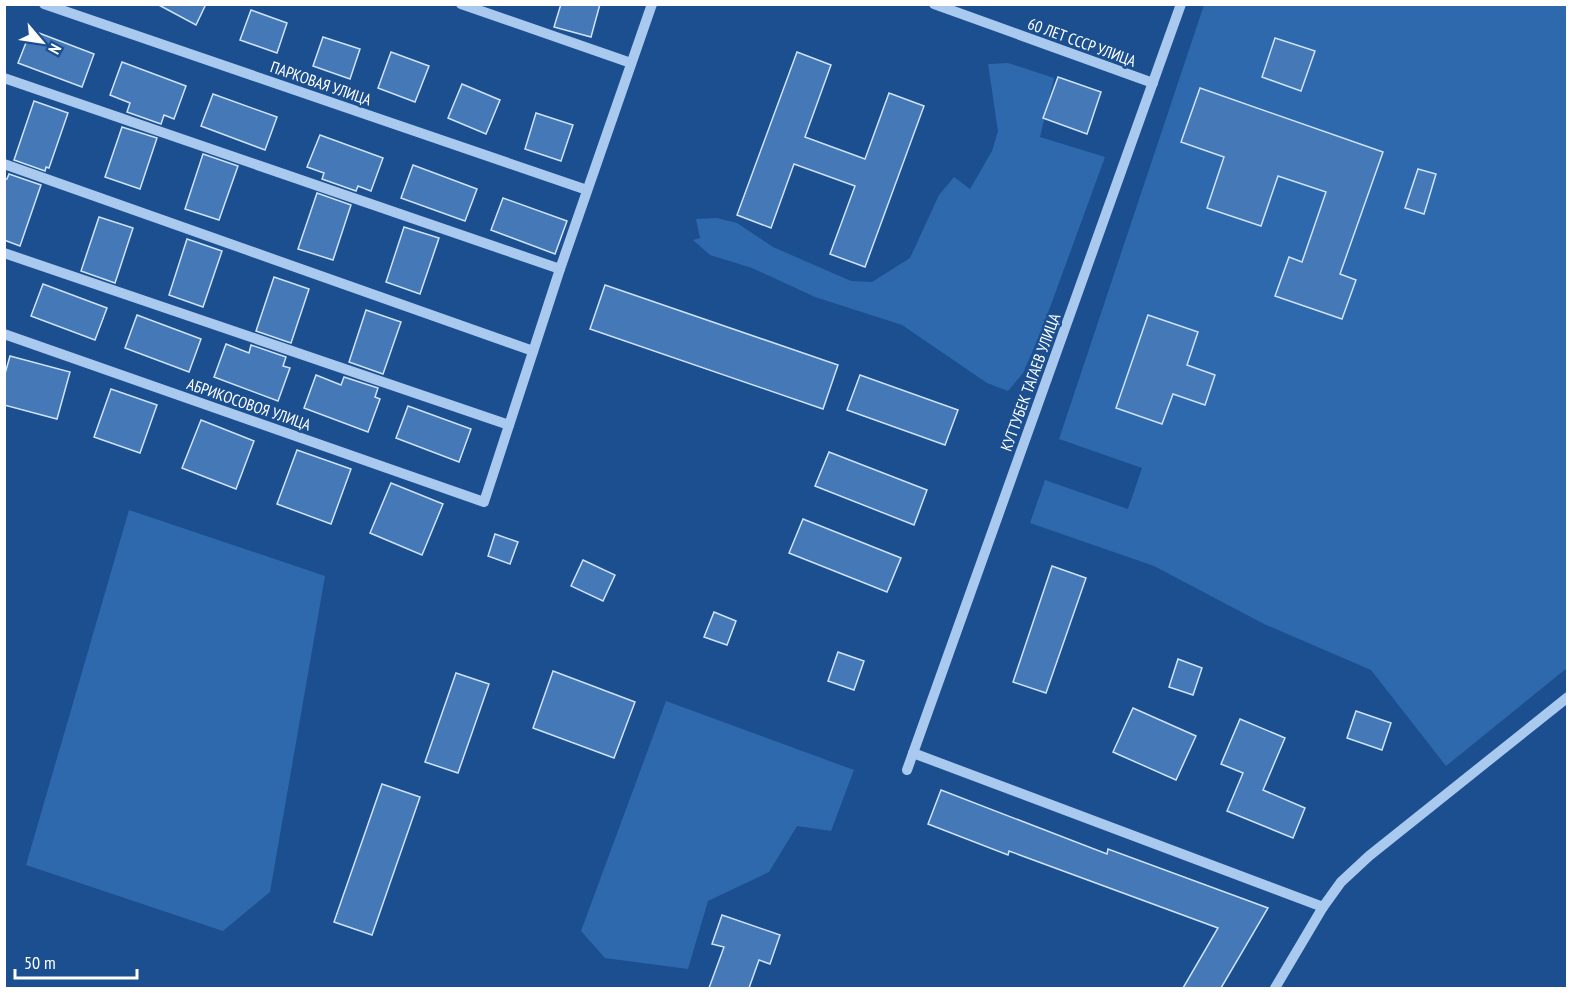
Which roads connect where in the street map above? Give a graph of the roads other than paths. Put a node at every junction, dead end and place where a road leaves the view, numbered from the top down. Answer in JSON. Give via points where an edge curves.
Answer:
{"nodes":[{"id":1,"x":44,"y":4,"type":"edge"},
{"id":2,"x":461,"y":4,"type":"edge"},
{"id":3,"x":652,"y":4,"type":"edge"},
{"id":4,"x":934,"y":4,"type":"edge"},
{"id":5,"x":1181,"y":4,"type":"edge"},
{"id":6,"x":631,"y":63,"type":"junction"},
{"id":7,"x":4,"y":78,"type":"edge"},
{"id":8,"x":1153,"y":83,"type":"junction"},
{"id":9,"x":4,"y":164,"type":"edge"},
{"id":10,"x":587,"y":190,"type":"junction"},
{"id":11,"x":4,"y":253,"type":"edge"},
{"id":12,"x":560,"y":268,"type":"junction"},
{"id":13,"x":4,"y":334,"type":"edge"},
{"id":14,"x":533,"y":351,"type":"junction"},
{"id":15,"x":509,"y":425,"type":"junction"},
{"id":16,"x":1568,"y":697,"type":"edge"},
{"id":17,"x":913,"y":753,"type":"junction"},
{"id":18,"x":907,"y":770,"type":"dead end"},
{"id":19,"x":1323,"y":907,"type":"junction"},
{"id":20,"x":1275,"y":988,"type":"edge"}],
"edges":[{"from":1,"to":10,"type":"street","name":"ПАРКОВАЯ УЛИЦА"},
{"from":2,"to":6,"type":"street"},
{"from":3,"to":6,"type":"street"},
{"from":4,"to":8,"type":"street","name":"60 ЛЕТ СССР УЛИЦА"},
{"from":5,"to":8,"type":"street","name":"КУТТУБЕК ТАГАЕВ УЛИЦА"},
{"from":6,"to":10,"type":"street"},
{"from":7,"to":12,"type":"street"},
{"from":8,"to":17,"type":"street","name":"КУТТУБЕК ТАГАЕВ УЛИЦА"},
{"from":9,"to":14,"type":"street"},
{"from":10,"to":12,"type":"street"},
{"from":11,"to":15,"type":"street"},
{"from":12,"to":14,"type":"street"},
{"from":13,"to":15,"type":"street","name":"АБРИКОСОВОЯ УЛИЦА","via":[[484,502]]},
{"from":14,"to":15,"type":"street"},
{"from":16,"to":19,"type":"street","via":[[1369,856],[1341,882]]},
{"from":17,"to":18,"type":"street","name":"КУТТУБЕК ТАГАЕВ УЛИЦА"},
{"from":17,"to":19,"type":"street"},
{"from":19,"to":20,"type":"street"}]}
